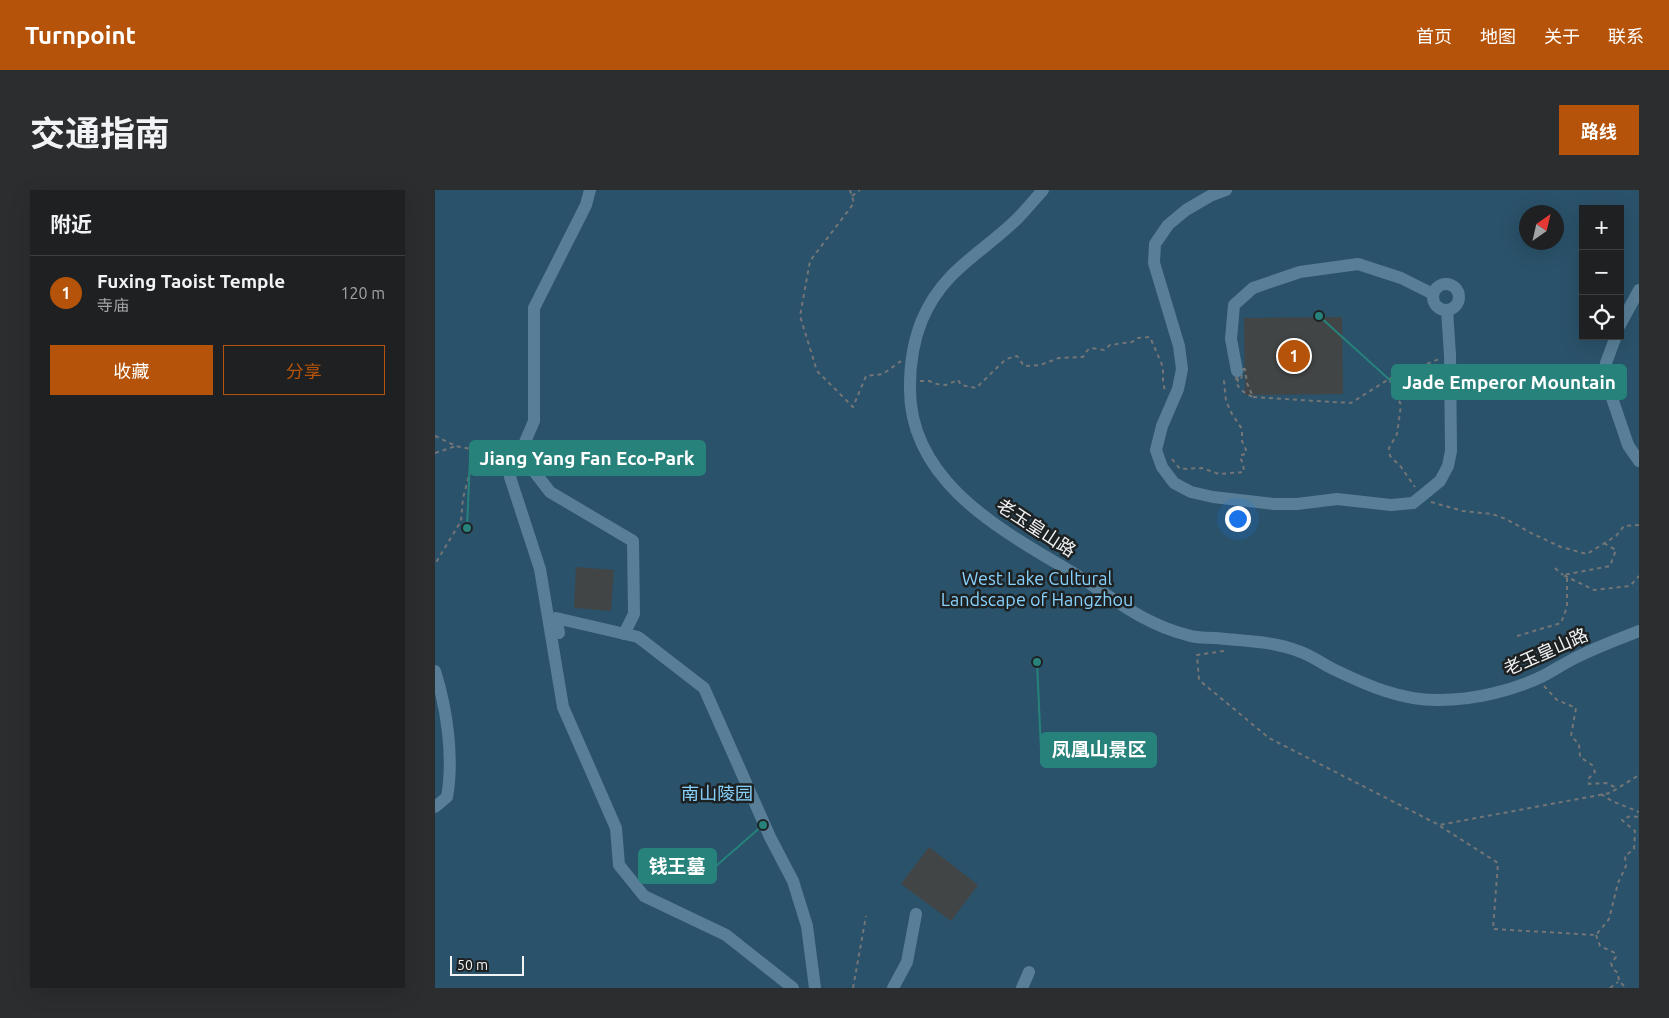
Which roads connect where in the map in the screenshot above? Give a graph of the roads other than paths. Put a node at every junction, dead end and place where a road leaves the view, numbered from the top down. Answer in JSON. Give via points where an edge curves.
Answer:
{"nodes":[{"id":1,"x":590,"y":190,"type":"edge"},
{"id":2,"x":1043,"y":190,"type":"edge"},
{"id":3,"x":1226,"y":190,"type":"edge"},
{"id":4,"x":1639,"y":290,"type":"edge"},
{"id":5,"x":1433,"y":294,"type":"junction"},
{"id":6,"x":1447,"y":310,"type":"junction"},
{"id":7,"x":1624,"y":318,"type":"edge"},
{"id":8,"x":1615,"y":340,"type":"edge"},
{"id":9,"x":1237,"y":371,"type":"road end"},
{"id":10,"x":520,"y":453,"type":"junction"},
{"id":11,"x":1639,"y":461,"type":"edge"},
{"id":12,"x":1639,"y":631,"type":"edge"},
{"id":13,"x":624,"y":634,"type":"junction"},
{"id":14,"x":560,"y":640,"type":"dead end"},
{"id":15,"x":435,"y":671,"type":"edge"},
{"id":16,"x":435,"y":807,"type":"edge"},
{"id":17,"x":916,"y":914,"type":"dead end"},
{"id":18,"x":1029,"y":972,"type":"dead end"},
{"id":19,"x":793,"y":988,"type":"edge"},
{"id":20,"x":815,"y":988,"type":"edge"},
{"id":21,"x":893,"y":988,"type":"edge"},
{"id":22,"x":1022,"y":988,"type":"edge"}],
"edges":[{"from":1,"to":10,"type":"street","via":[[586,206],[534,308],[534,421]]},
{"from":2,"to":12,"type":"street","name":"老玉皇山路","via":[[1016,220],[945,280],[921,321],[910,364],[910,404],[924,451],[945,482],[975,509],[1035,551],[1152,624],[1189,636],[1284,646],[1374,688],[1415,699],[1476,697],[1519,686]]},
{"from":3,"to":6,"type":"street","via":[[1187,210],[1168,225],[1155,244],[1154,263],[1179,346],[1182,369],[1156,450],[1162,467],[1174,483],[1191,492],[1274,504],[1337,499],[1413,504],[1440,481],[1451,451]]},
{"from":4,"to":7,"type":"street"},
{"from":5,"to":6,"type":"street","via":[[1436,306]]},
{"from":5,"to":6,"type":"street","via":[[1441,285],[1450,285],[1457,290],[1457,303]]},
{"from":5,"to":9,"type":"street","via":[[1401,278],[1358,264],[1300,272],[1253,288],[1234,305],[1231,339]]},
{"from":8,"to":11,"type":"street","via":[[1606,363],[1606,374],[1628,445]]},
{"from":10,"to":13,"type":"street","via":[[550,492],[633,541],[634,614]]},
{"from":10,"to":19,"type":"street","via":[[510,477],[540,569],[563,707],[615,828],[619,865],[644,896],[726,936]]},
{"from":13,"to":14,"type":"street","via":[[556,618]]},
{"from":13,"to":20,"type":"street","via":[[638,638],[704,688],[793,881],[807,926]]},
{"from":15,"to":16,"type":"street","via":[[451,754],[447,798]]},
{"from":17,"to":21,"type":"street","via":[[907,962]]},
{"from":18,"to":22,"type":"street"}]}
